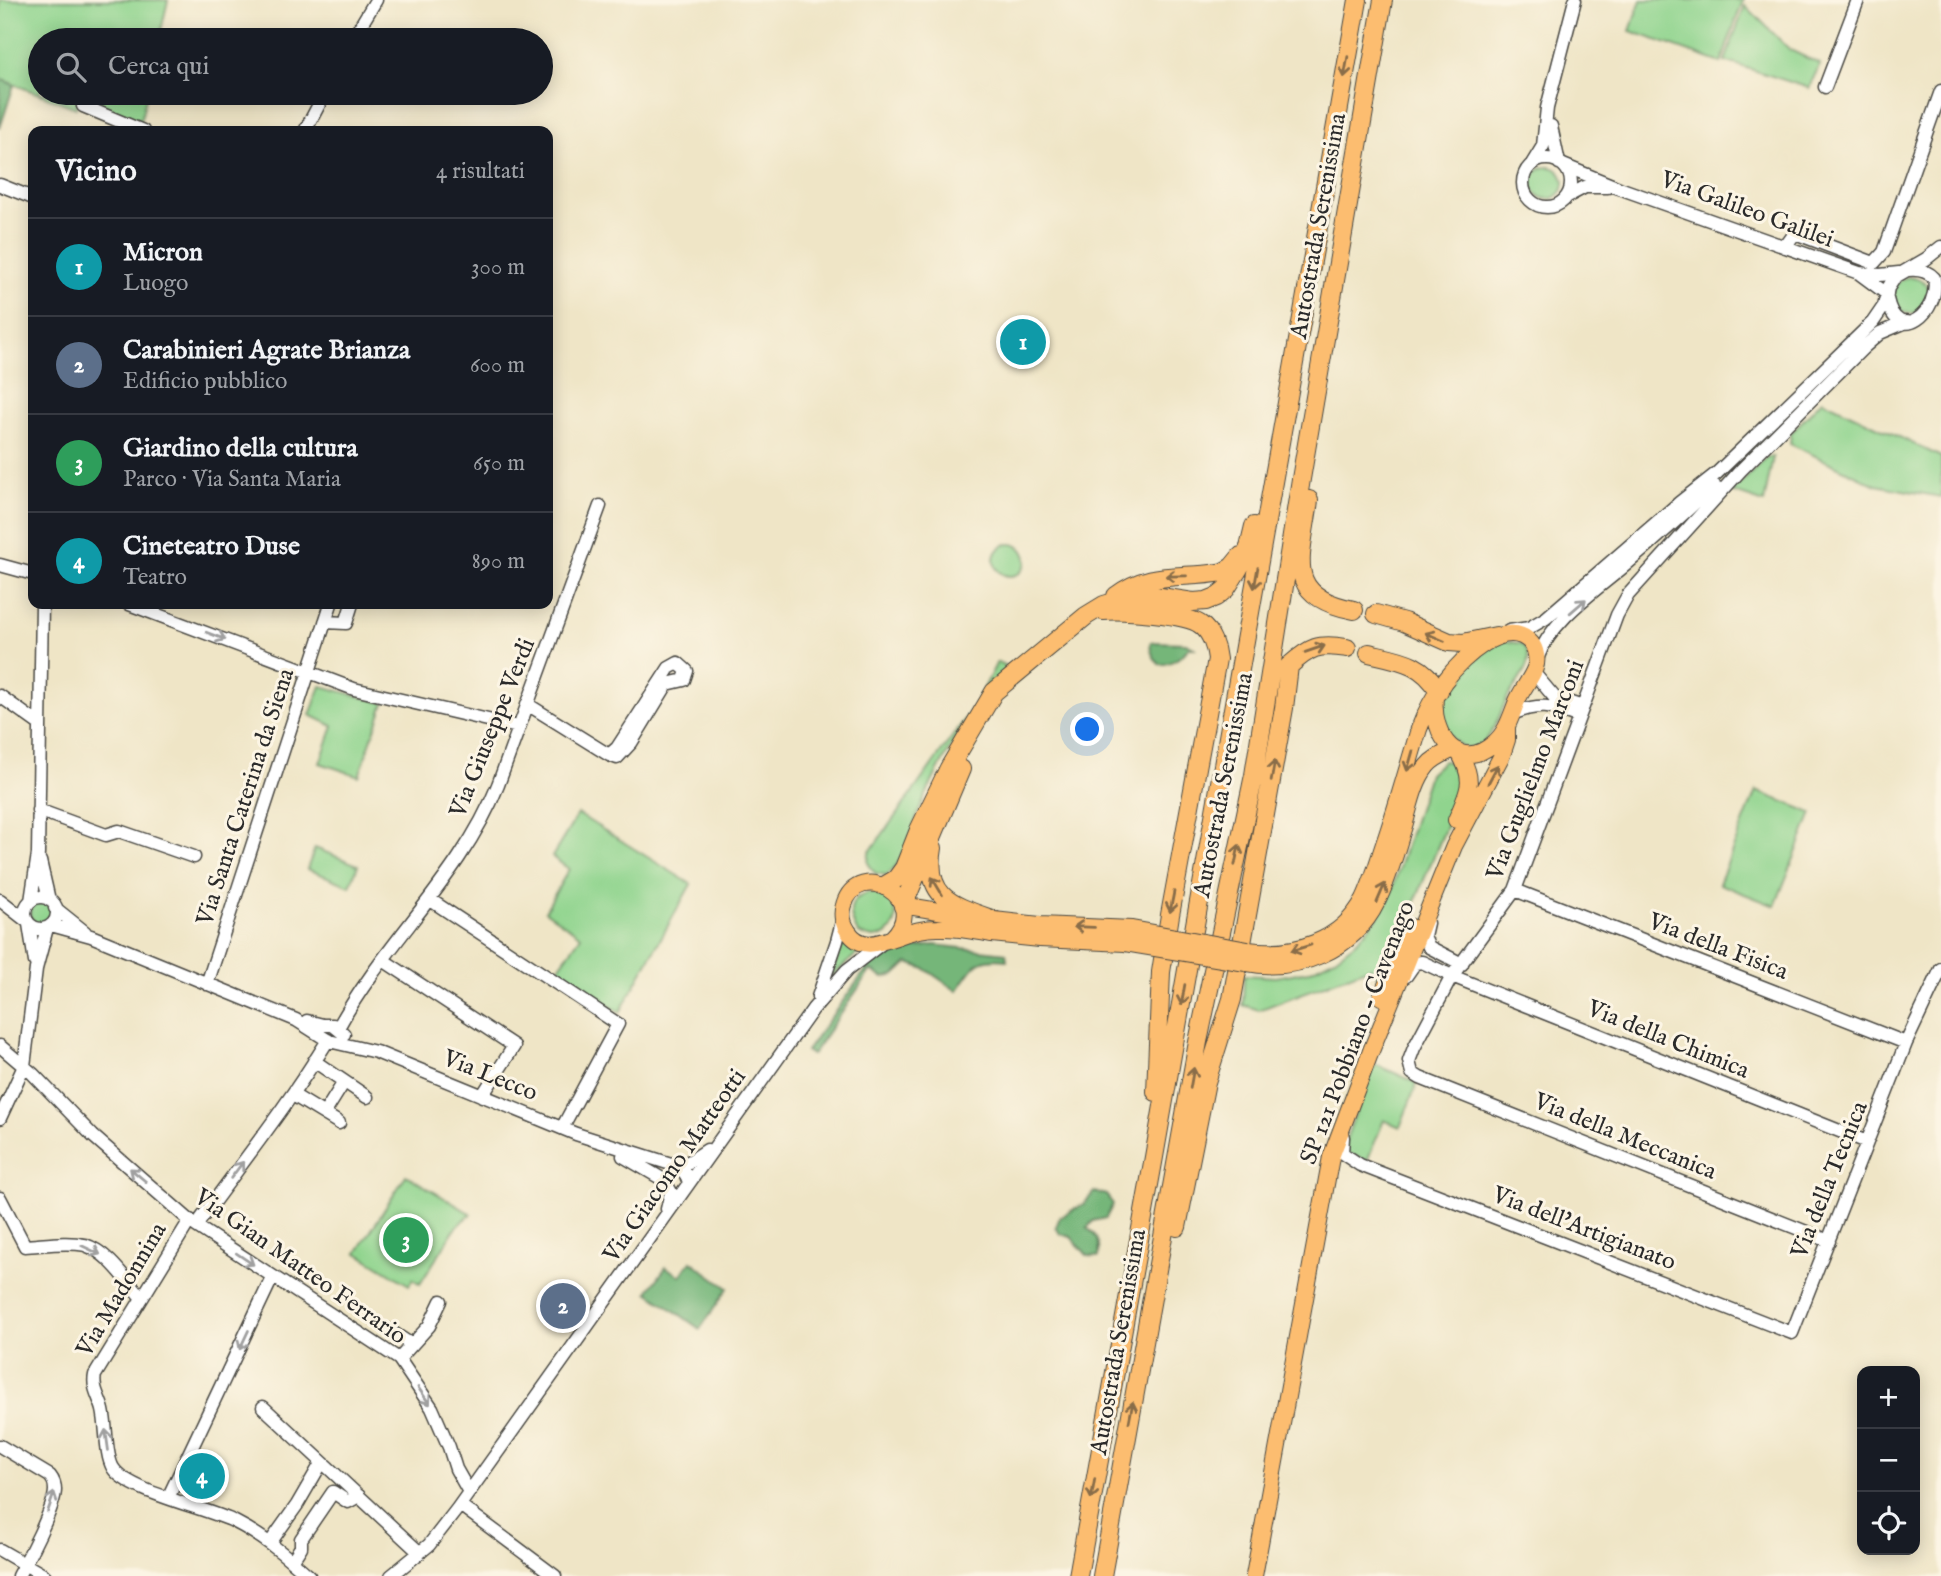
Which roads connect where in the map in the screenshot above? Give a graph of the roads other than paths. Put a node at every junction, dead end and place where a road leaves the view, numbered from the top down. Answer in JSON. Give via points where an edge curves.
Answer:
{"nodes":[{"id":1,"x":376,"y":0,"type":"edge"},
{"id":2,"x":1358,"y":0,"type":"edge"},
{"id":3,"x":1383,"y":0,"type":"edge"},
{"id":4,"x":1575,"y":0,"type":"edge"},
{"id":5,"x":1582,"y":0,"type":"edge"},
{"id":6,"x":1858,"y":0,"type":"edge"},
{"id":7,"x":359,"y":28,"type":"edge"},
{"id":8,"x":1825,"y":87,"type":"dead end"},
{"id":9,"x":1941,"y":91,"type":"edge"},
{"id":10,"x":319,"y":105,"type":"edge"},
{"id":11,"x":83,"y":106,"type":"dead end"},
{"id":12,"x":131,"y":126,"type":"edge"},
{"id":13,"x":308,"y":126,"type":"edge"},
{"id":14,"x":1532,"y":164,"type":"junction"},
{"id":15,"x":1561,"y":164,"type":"junction"},
{"id":16,"x":0,"y":185,"type":"edge"},
{"id":17,"x":1619,"y":188,"type":"junction"},
{"id":18,"x":28,"y":196,"type":"edge"},
{"id":19,"x":1568,"y":196,"type":"junction"},
{"id":20,"x":1318,"y":221,"type":"junction"},
{"id":21,"x":1785,"y":247,"type":"junction"},
{"id":22,"x":1941,"y":247,"type":"edge"},
{"id":23,"x":1903,"y":272,"type":"junction"},
{"id":24,"x":1859,"y":273,"type":"junction"},
{"id":25,"x":1940,"y":286,"type":"edge"},
{"id":26,"x":1887,"y":296,"type":"junction"},
{"id":27,"x":1938,"y":312,"type":"edge"},
{"id":28,"x":1904,"y":321,"type":"junction"},
{"id":29,"x":1301,"y":479,"type":"junction"},
{"id":30,"x":600,"y":506,"type":"dead end"},
{"id":31,"x":1252,"y":539,"type":"junction"},
{"id":32,"x":0,"y":565,"type":"edge"},
{"id":33,"x":28,"y":573,"type":"edge"},
{"id":34,"x":1104,"y":605,"type":"junction"},
{"id":35,"x":42,"y":609,"type":"edge"},
{"id":36,"x":142,"y":609,"type":"edge"},
{"id":37,"x":327,"y":609,"type":"edge"},
{"id":38,"x":350,"y":609,"type":"edge"},
{"id":39,"x":1354,"y":610,"type":"dead end"},
{"id":40,"x":1376,"y":614,"type":"dead end"},
{"id":41,"x":1086,"y":616,"type":"junction"},
{"id":42,"x":325,"y":622,"type":"junction"},
{"id":43,"x":1500,"y":634,"type":"junction"},
{"id":44,"x":1347,"y":648,"type":"dead end"},
{"id":45,"x":1369,"y":653,"type":"dead end"},
{"id":46,"x":1535,"y":666,"type":"junction"},
{"id":47,"x":309,"y":671,"type":"junction"},
{"id":48,"x":1437,"y":694,"type":"junction"},
{"id":49,"x":0,"y":696,"type":"edge"},
{"id":50,"x":988,"y":700,"type":"junction"},
{"id":51,"x":527,"y":704,"type":"junction"},
{"id":52,"x":1581,"y":712,"type":"junction"},
{"id":53,"x":1509,"y":721,"type":"junction"},
{"id":54,"x":39,"y":724,"type":"junction"},
{"id":55,"x":518,"y":727,"type":"junction"},
{"id":56,"x":1456,"y":750,"type":"junction"},
{"id":57,"x":608,"y":755,"type":"junction"},
{"id":58,"x":38,"y":810,"type":"junction"},
{"id":59,"x":939,"y":820,"type":"junction"},
{"id":60,"x":38,"y":854,"type":"junction"},
{"id":61,"x":194,"y":857,"type":"dead end"},
{"id":62,"x":1436,"y":867,"type":"junction"},
{"id":63,"x":884,"y":886,"type":"junction"},
{"id":64,"x":1515,"y":890,"type":"junction"},
{"id":65,"x":429,"y":899,"type":"junction"},
{"id":66,"x":0,"y":900,"type":"edge"},
{"id":67,"x":1433,"y":901,"type":"junction"},
{"id":68,"x":30,"y":902,"type":"junction"},
{"id":69,"x":52,"y":904,"type":"junction"},
{"id":70,"x":903,"y":905,"type":"junction"},
{"id":71,"x":843,"y":917,"type":"junction"},
{"id":72,"x":28,"y":923,"type":"junction"},
{"id":73,"x":49,"y":927,"type":"junction"},
{"id":74,"x":993,"y":927,"type":"junction"},
{"id":75,"x":90,"y":936,"type":"junction"},
{"id":76,"x":887,"y":941,"type":"junction"},
{"id":77,"x":1247,"y":957,"type":"junction"},
{"id":78,"x":1417,"y":957,"type":"junction"},
{"id":79,"x":383,"y":960,"type":"junction"},
{"id":80,"x":1462,"y":964,"type":"junction"},
{"id":81,"x":36,"y":968,"type":"junction"},
{"id":82,"x":1941,"y":969,"type":"edge"},
{"id":83,"x":1452,"y":976,"type":"junction"},
{"id":84,"x":207,"y":984,"type":"junction"},
{"id":85,"x":813,"y":1009,"type":"junction"},
{"id":86,"x":332,"y":1032,"type":"junction"},
{"id":87,"x":1906,"y":1043,"type":"junction"},
{"id":88,"x":0,"y":1046,"type":"edge"},
{"id":89,"x":314,"y":1061,"type":"junction"},
{"id":90,"x":24,"y":1066,"type":"junction"},
{"id":91,"x":1409,"y":1069,"type":"joint"},
{"id":92,"x":344,"y":1082,"type":"junction"},
{"id":93,"x":1358,"y":1082,"type":"junction"},
{"id":94,"x":293,"y":1095,"type":"junction"},
{"id":95,"x":482,"y":1096,"type":"junction"},
{"id":96,"x":367,"y":1097,"type":"dead end"},
{"id":97,"x":324,"y":1114,"type":"junction"},
{"id":98,"x":0,"y":1118,"type":"edge"},
{"id":99,"x":339,"y":1123,"type":"dead end"},
{"id":100,"x":562,"y":1128,"type":"junction"},
{"id":101,"x":723,"y":1136,"type":"junction"},
{"id":102,"x":588,"y":1138,"type":"junction"},
{"id":103,"x":1867,"y":1142,"type":"junction"},
{"id":104,"x":1154,"y":1157,"type":"junction"},
{"id":105,"x":638,"y":1163,"type":"junction"},
{"id":106,"x":671,"y":1164,"type":"junction"},
{"id":107,"x":1360,"y":1166,"type":"junction"},
{"id":108,"x":689,"y":1183,"type":"junction"},
{"id":109,"x":0,"y":1198,"type":"edge"},
{"id":110,"x":1321,"y":1205,"type":"junction"},
{"id":111,"x":661,"y":1222,"type":"junction"},
{"id":112,"x":193,"y":1223,"type":"junction"},
{"id":113,"x":1829,"y":1241,"type":"junction"},
{"id":114,"x":272,"y":1278,"type":"junction"},
{"id":115,"x":141,"y":1297,"type":"junction"},
{"id":116,"x":441,"y":1301,"type":"dead end"},
{"id":117,"x":1150,"y":1314,"type":"junction"},
{"id":118,"x":389,"y":1329,"type":"dead end"},
{"id":119,"x":1792,"y":1333,"type":"joint"},
{"id":120,"x":412,"y":1345,"type":"junction"},
{"id":121,"x":399,"y":1359,"type":"junction"},
{"id":122,"x":263,"y":1407,"type":"dead end"},
{"id":123,"x":0,"y":1447,"type":"edge"},
{"id":124,"x":322,"y":1462,"type":"junction"},
{"id":125,"x":469,"y":1492,"type":"junction"},
{"id":126,"x":359,"y":1496,"type":"junction"},
{"id":127,"x":168,"y":1498,"type":"junction"},
{"id":128,"x":460,"y":1505,"type":"junction"},
{"id":129,"x":271,"y":1543,"type":"junction"},
{"id":130,"x":0,"y":1550,"type":"edge"},
{"id":131,"x":420,"y":1553,"type":"junction"},
{"id":132,"x":292,"y":1561,"type":"junction"},
{"id":133,"x":21,"y":1570,"type":"edge"},
{"id":134,"x":45,"y":1576,"type":"edge"},
{"id":135,"x":309,"y":1576,"type":"edge"},
{"id":136,"x":391,"y":1576,"type":"edge"},
{"id":137,"x":555,"y":1576,"type":"edge"},
{"id":138,"x":1078,"y":1576,"type":"edge"},
{"id":139,"x":1102,"y":1576,"type":"edge"},
{"id":140,"x":1246,"y":1576,"type":"edge"},
{"id":141,"x":1254,"y":1576,"type":"edge"}],
"edges":[{"from":1,"to":7,"type":"street"},
{"from":2,"to":20,"type":"highway","name":"Autostrada Serenissima","one_way":true},
{"from":3,"to":29,"type":"highway","name":"Autostrada Serenissima"},
{"from":4,"to":14,"type":"street","via":[[1547,108],[1543,146]]},
{"from":5,"to":15,"type":"street","via":[[1551,120]]},
{"from":6,"to":8,"type":"street"},
{"from":9,"to":21,"type":"street","via":[[1889,241],[1874,263],[1795,233]]},
{"from":10,"to":13,"type":"street"},
{"from":11,"to":12,"type":"street"},
{"from":14,"to":15,"type":"street","via":[[1548,159]]},
{"from":14,"to":19,"type":"street","via":[[1523,180],[1528,199],[1548,208]]},
{"from":15,"to":17,"type":"street","name":"Via Galileo Galilei"},
{"from":15,"to":19,"type":"street","via":[[1570,176]]},
{"from":16,"to":18,"type":"street"},
{"from":17,"to":19,"type":"street","name":"Via Galileo Galilei","via":[[1592,186]]},
{"from":17,"to":21,"type":"street","name":"Via Galileo Galilei"},
{"from":20,"to":31,"type":"highway"},
{"from":20,"to":104,"type":"highway","name":"Autostrada Serenissima","one_way":true},
{"from":21,"to":24,"type":"street","name":"Via Galileo Galilei"},
{"from":22,"to":23,"type":"street"},
{"from":23,"to":24,"type":"street","name":"Via Galileo Galilei"},
{"from":23,"to":25,"type":"street","via":[[1924,271]]},
{"from":23,"to":26,"type":"street","via":[[1891,282]]},
{"from":24,"to":26,"type":"street","name":"Via Galileo Galilei"},
{"from":25,"to":27,"type":"street"},
{"from":26,"to":28,"type":"street","via":[[1891,311]]},
{"from":26,"to":43,"type":"street","via":[[1870,324],[1717,473],[1546,618],[1529,628]]},
{"from":27,"to":28,"type":"street","via":[[1922,322]]},
{"from":46,"to":28,"type":"street","one_way":true,"via":[[1557,625],[1696,502],[1867,337],[1878,328]]},
{"from":28,"to":52,"type":"street","name":"Via Guglielmo Marconi","via":[[1864,347],[1741,470],[1623,602]]},
{"from":29,"to":39,"type":"highway","via":[[1310,492],[1303,580],[1319,600]]},
{"from":117,"to":29,"type":"highway","name":"Autostrada Serenissima","one_way":true,"via":[[1198,1042],[1254,775]]},
{"from":30,"to":51,"type":"street","name":"Via Giuseppe Verdi"},
{"from":31,"to":34,"type":"highway","one_way":true,"via":[[1228,570],[1139,581]]},
{"from":31,"to":34,"type":"highway","via":[[1234,577],[1216,597],[1193,602],[1141,594]]},
{"from":32,"to":33,"type":"street"},
{"from":34,"to":41,"type":"highway"},
{"from":35,"to":54,"type":"street"},
{"from":36,"to":47,"type":"street","one_way":true},
{"from":37,"to":42,"type":"street","name":"Via Santa Caterina da Siena"},
{"from":38,"to":42,"type":"street","via":[[346,623]]},
{"from":43,"to":40,"type":"highway","one_way":true,"via":[[1449,642]]},
{"from":41,"to":50,"type":"highway"},
{"from":41,"to":104,"type":"highway","one_way":true,"via":[[1120,610],[1191,620],[1206,630],[1217,653],[1161,972]]},
{"from":42,"to":47,"type":"street","name":"Via Santa Caterina da Siena"},
{"from":43,"to":46,"type":"main road","via":[[1516,634],[1529,641],[1535,650]]},
{"from":43,"to":48,"type":"main road","via":[[1459,666]]},
{"from":117,"to":44,"type":"highway","one_way":true,"via":[[1172,1253],[1206,1082],[1232,999],[1289,666],[1318,646]]},
{"from":45,"to":48,"type":"highway","via":[[1418,667],[1430,676]]},
{"from":46,"to":52,"type":"street","via":[[1555,698]]},
{"from":46,"to":53,"type":"main road"},
{"from":47,"to":55,"type":"street","via":[[354,689]]},
{"from":47,"to":84,"type":"street","name":"Via Santa Caterina da Siena"},
{"from":48,"to":56,"type":"main road","name":"SP 121 Pobbiano - Cavenago","via":[[1437,730]]},
{"from":48,"to":77,"type":"main road","one_way":true,"via":[[1419,729],[1370,886],[1352,917],[1326,938],[1307,946]]},
{"from":49,"to":54,"type":"street"},
{"from":50,"to":59,"type":"highway"},
{"from":50,"to":63,"type":"highway","via":[[930,807],[904,868]]},
{"from":51,"to":55,"type":"street","name":"Via Giuseppe Verdi"},
{"from":51,"to":57,"type":"street"},
{"from":52,"to":53,"type":"street","via":[[1541,705]]},
{"from":52,"to":64,"type":"street","name":"Via Guglielmo Marconi"},
{"from":53,"to":56,"type":"main road","via":[[1495,743],[1482,751]]},
{"from":67,"to":53,"type":"main road","name":"SP 121 Pobbiano - Cavenago","one_way":true,"via":[[1461,832],[1502,755]]},
{"from":54,"to":58,"type":"street"},
{"from":55,"to":65,"type":"street","name":"Via Giuseppe Verdi","via":[[484,818]]},
{"from":56,"to":62,"type":"main road","name":"SP 121 Pobbiano - Cavenago","via":[[1469,771],[1470,786]]},
{"from":77,"to":56,"type":"main road","one_way":true,"via":[[1271,966],[1306,961],[1333,950],[1356,931],[1379,899],[1424,769]]},
{"from":57,"to":57,"type":"street","via":[[617,758],[632,743],[667,684],[684,680],[687,671],[683,666],[678,663],[669,668]]},
{"from":58,"to":60,"type":"street"},
{"from":58,"to":61,"type":"street","via":[[106,835],[119,831]]},
{"from":59,"to":70,"type":"highway"},
{"from":74,"to":59,"type":"highway","one_way":true,"via":[[948,900],[934,885],[931,859]]},
{"from":60,"to":68,"type":"street"},
{"from":60,"to":69,"type":"street"},
{"from":62,"to":78,"type":"main road","via":[[1411,938]]},
{"from":62,"to":140,"type":"main road","name":"SP 121 Pobbiano - Cavenago","via":[[1348,1079],[1321,1158]]},
{"from":63,"to":70,"type":"main road"},
{"from":63,"to":71,"type":"main road","via":[[868,884],[852,891]]},
{"from":64,"to":80,"type":"street","name":"Via Guglielmo Marconi"},
{"from":64,"to":87,"type":"street","name":"Via della Fisica"},
{"from":65,"to":79,"type":"street","name":"Via Giuseppe Verdi"},
{"from":65,"to":100,"type":"street","via":[[618,1024]]},
{"from":66,"to":68,"type":"street"},
{"from":66,"to":72,"type":"street"},
{"from":67,"to":78,"type":"main road","name":"SP 121 Pobbiano - Cavenago"},
{"from":67,"to":80,"type":"street","via":[[1425,941]]},
{"from":68,"to":69,"type":"street","via":[[39,897]]},
{"from":68,"to":72,"type":"street","via":[[25,912]]},
{"from":69,"to":73,"type":"street","via":[[55,919]]},
{"from":69,"to":75,"type":"street","name":"Via Lecco"},
{"from":70,"to":74,"type":"main road"},
{"from":70,"to":76,"type":"main road","via":[[901,926]]},
{"from":71,"to":76,"type":"main road","via":[[856,940],[868,944]]},
{"from":71,"to":85,"type":"street","name":"Via Giacomo Matteotti"},
{"from":72,"to":73,"type":"street","via":[[36,929]]},
{"from":72,"to":81,"type":"street"},
{"from":73,"to":75,"type":"street","name":"Via Lecco"},
{"from":73,"to":81,"type":"street"},
{"from":74,"to":76,"type":"main road","via":[[936,928]]},
{"from":74,"to":77,"type":"main road","bridge":true,"via":[[1033,924],[1138,930]]},
{"from":75,"to":84,"type":"street","name":"Via Lecco"},
{"from":76,"to":85,"type":"street","name":"Via Giacomo Matteotti","via":[[847,970]]},
{"from":78,"to":83,"type":"street","name":"Via della Chimica"},
{"from":78,"to":93,"type":"main road","name":"SP 121 Pobbiano - Cavenago","via":[[1395,993]]},
{"from":79,"to":86,"type":"street","name":"Via Giuseppe Verdi"},
{"from":79,"to":95,"type":"street","via":[[514,1046]]},
{"from":80,"to":83,"type":"street","name":"Via Guglielmo Marconi"},
{"from":81,"to":90,"type":"street"},
{"from":82,"to":87,"type":"street","name":"Via della Tecnica"},
{"from":83,"to":91,"type":"street","name":"Via Guglielmo Marconi","via":[[1414,1048]]},
{"from":83,"to":103,"type":"street","name":"Via della Chimica"},
{"from":84,"to":86,"type":"street","name":"Via Lecco"},
{"from":85,"to":101,"type":"street","name":"Via Giacomo Matteotti"},
{"from":86,"to":89,"type":"street","name":"Via Giuseppe Verdi"},
{"from":86,"to":95,"type":"street","name":"Via Lecco"},
{"from":87,"to":103,"type":"street","name":"Via della Tecnica"},
{"from":88,"to":90,"type":"street","name":"Via Gian Matteo Ferrario"},
{"from":89,"to":92,"type":"street"},
{"from":89,"to":94,"type":"street","name":"Via Giuseppe Verdi"},
{"from":90,"to":98,"type":"street"},
{"from":112,"to":90,"type":"street","name":"Via Gian Matteo Ferrario","one_way":true,"via":[[93,1136]]},
{"from":91,"to":113,"type":"street","name":"Via della Meccanica","via":[[1420,1078]]},
{"from":92,"to":96,"type":"street"},
{"from":92,"to":97,"type":"street"},
{"from":93,"to":107,"type":"street","via":[[1341,1145],[1344,1156]]},
{"from":93,"to":110,"type":"main road","name":"SP 121 Pobbiano - Cavenago","via":[[1332,1153]]},
{"from":94,"to":97,"type":"street"},
{"from":112,"to":94,"type":"street","name":"Via Madonnina","one_way":true},
{"from":95,"to":100,"type":"street","name":"Via Lecco"},
{"from":97,"to":99,"type":"street"},
{"from":100,"to":102,"type":"street","name":"Via Lecco"},
{"from":101,"to":106,"type":"street","via":[[695,1159]]},
{"from":101,"to":108,"type":"street","name":"Via Giacomo Matteotti"},
{"from":102,"to":105,"type":"street","name":"Via Lecco"},
{"from":102,"to":106,"type":"street","name":"Via Lecco"},
{"from":103,"to":113,"type":"street","name":"Via della Tecnica"},
{"from":104,"to":138,"type":"highway","name":"Autostrada Serenissima","one_way":true},
{"from":105,"to":108,"type":"street","name":"Via Lecco"},
{"from":105,"to":111,"type":"street","name":"Via Lecco","via":[[670,1188],[671,1198]]},
{"from":106,"to":108,"type":"street","name":"Via Lecco","via":[[685,1173]]},
{"from":107,"to":110,"type":"street","via":[[1336,1165]]},
{"from":107,"to":119,"type":"street","name":"Via dell'Artigianato"},
{"from":108,"to":111,"type":"street","name":"Via Giacomo Matteotti"},
{"from":109,"to":115,"type":"street","one_way":true,"via":[[25,1246],[84,1245],[98,1251]]},
{"from":110,"to":141,"type":"main road","name":"SP 121 Pobbiano - Cavenago"},
{"from":111,"to":125,"type":"street","name":"Via Giacomo Matteotti"},
{"from":112,"to":114,"type":"street","name":"Via Gian Matteo Ferrario","one_way":true},
{"from":112,"to":115,"type":"street","name":"Via Madonnina"},
{"from":113,"to":119,"type":"street","name":"Via della Tecnica"},
{"from":114,"to":121,"type":"street","name":"Via Gian Matteo Ferrario"},
{"from":114,"to":127,"type":"street","one_way":true},
{"from":127,"to":115,"type":"street","name":"Via Madonnina","one_way":true,"via":[[115,1471],[93,1383]]},
{"from":116,"to":120,"type":"street","via":[[429,1326]]},
{"from":139,"to":117,"type":"highway","name":"Autostrada Serenissima","one_way":true},
{"from":118,"to":120,"type":"street"},
{"from":120,"to":121,"type":"street"},
{"from":121,"to":125,"type":"street","name":"Via Gian Matteo Ferrario","one_way":true,"via":[[432,1408]]},
{"from":122,"to":124,"type":"street"},
{"from":133,"to":123,"type":"street","one_way":true,"via":[[55,1494],[55,1482]]},
{"from":124,"to":126,"type":"street"},
{"from":124,"to":129,"type":"street"},
{"from":125,"to":128,"type":"street","name":"Via Giacomo Matteotti"},
{"from":126,"to":131,"type":"street"},
{"from":126,"to":132,"type":"street","via":[[348,1502],[333,1492],[301,1539]]},
{"from":127,"to":129,"type":"street","via":[[208,1510]]},
{"from":128,"to":131,"type":"street","name":"Via Giacomo Matteotti"},
{"from":128,"to":137,"type":"street"},
{"from":129,"to":132,"type":"street"},
{"from":130,"to":133,"type":"street"},
{"from":131,"to":136,"type":"street","name":"Via Giacomo Matteotti"},
{"from":132,"to":135,"type":"street"},
{"from":133,"to":134,"type":"street"}]}
